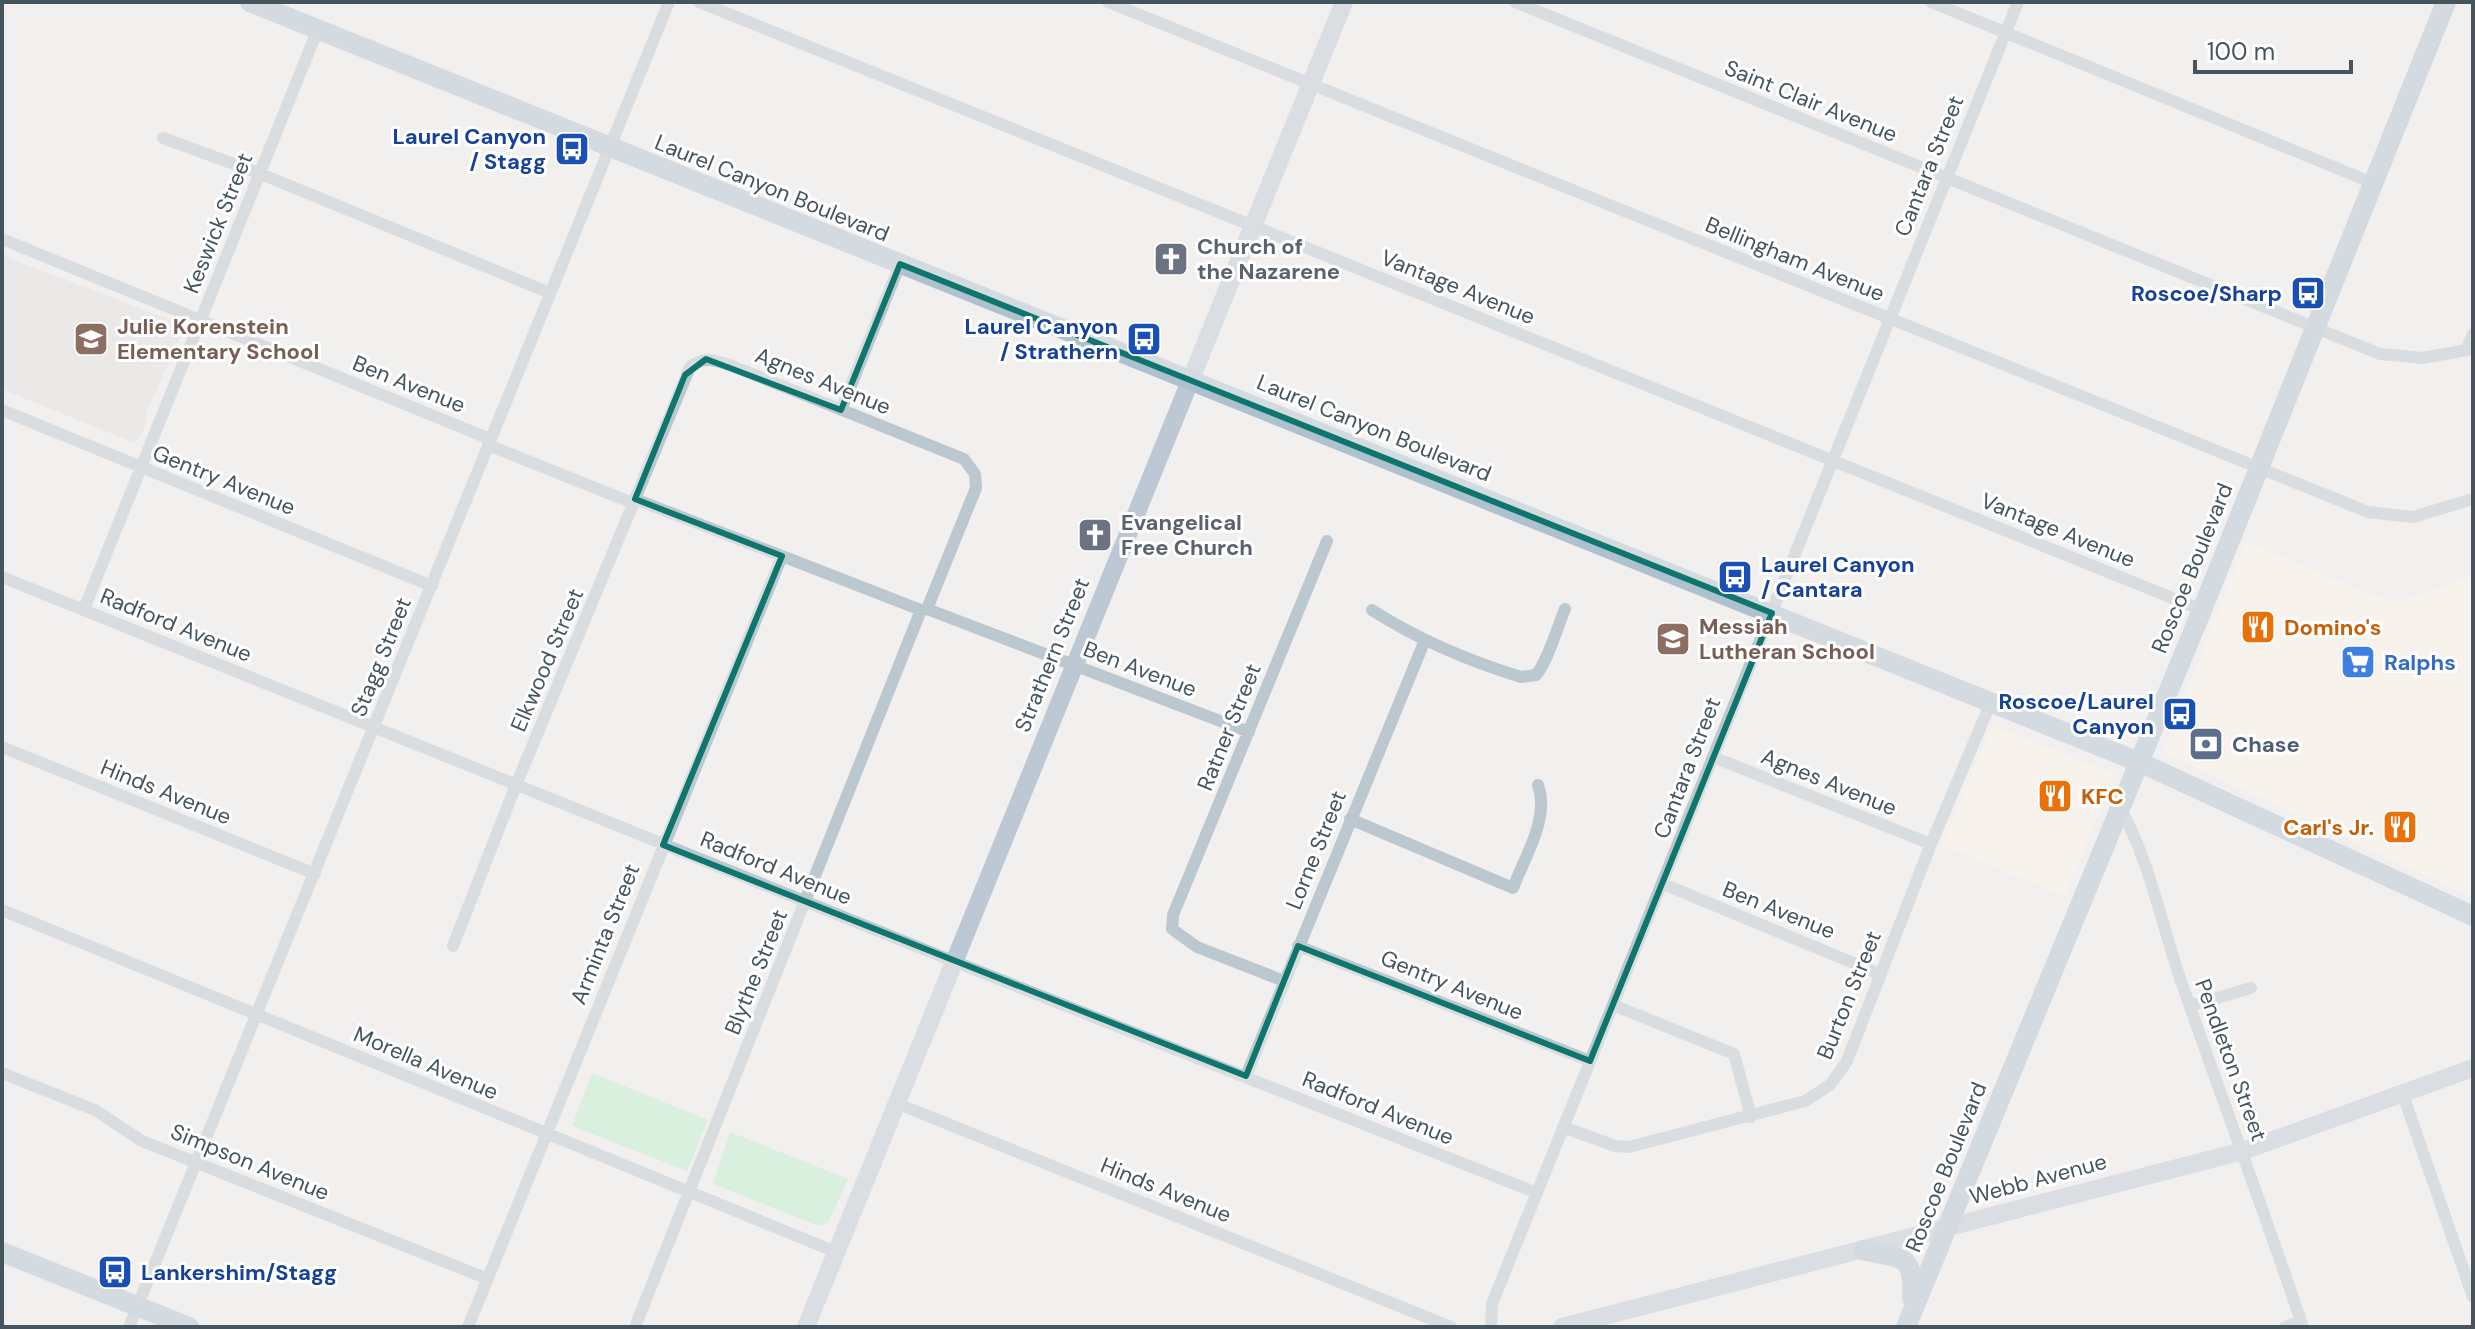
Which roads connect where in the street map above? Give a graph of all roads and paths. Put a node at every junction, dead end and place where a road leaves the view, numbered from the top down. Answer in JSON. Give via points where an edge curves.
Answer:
{"nodes":[{"id":1,"x":250,"y":2,"type":"edge"},
{"id":2,"x":669,"y":2,"type":"edge"},
{"id":3,"x":699,"y":2,"type":"edge"},
{"id":4,"x":1108,"y":2,"type":"edge"},
{"id":5,"x":1344,"y":2,"type":"edge"},
{"id":6,"x":1515,"y":2,"type":"edge"},
{"id":7,"x":1931,"y":2,"type":"edge"},
{"id":8,"x":2018,"y":2,"type":"edge"},
{"id":9,"x":2446,"y":2,"type":"edge"},
{"id":10,"x":318,"y":29,"type":"junction"},
{"id":11,"x":2006,"y":32,"type":"junction"},
{"id":12,"x":1310,"y":83,"type":"junction"},
{"id":13,"x":163,"y":138,"type":"dead end"},
{"id":14,"x":610,"y":149,"type":"junction"},
{"id":15,"x":261,"y":174,"type":"junction"},
{"id":16,"x":1946,"y":177,"type":"junction"},
{"id":17,"x":2373,"y":183,"type":"junction"},
{"id":18,"x":1253,"y":225,"type":"junction"},
{"id":19,"x":2,"y":239,"type":"edge"},
{"id":20,"x":900,"y":264,"type":"junction"},
{"id":21,"x":550,"y":293,"type":"junction"},
{"id":22,"x":1889,"y":318,"type":"junction"},
{"id":23,"x":200,"y":320,"type":"junction"},
{"id":24,"x":2314,"y":327,"type":"junction"},
{"id":25,"x":2473,"y":334,"type":"edge"},
{"id":26,"x":2470,"y":350,"type":"edge"},
{"id":27,"x":1190,"y":380,"type":"junction"},
{"id":28,"x":679,"y":389,"type":"joint"},
{"id":29,"x":2,"y":410,"type":"edge"},
{"id":30,"x":841,"y":410,"type":"junction"},
{"id":31,"x":489,"y":442,"type":"junction"},
{"id":32,"x":964,"y":459,"type":"joint"},
{"id":33,"x":1832,"y":461,"type":"junction"},
{"id":34,"x":142,"y":468,"type":"junction"},
{"id":35,"x":2259,"y":468,"type":"junction"},
{"id":36,"x":2473,"y":499,"type":"edge"},
{"id":37,"x":634,"y":501,"type":"junction"},
{"id":38,"x":1327,"y":541,"type":"dead end"},
{"id":39,"x":782,"y":556,"type":"junction"},
{"id":40,"x":2,"y":577,"type":"edge"},
{"id":41,"x":432,"y":586,"type":"junction"},
{"id":42,"x":84,"y":609,"type":"junction"},
{"id":43,"x":1565,"y":609,"type":"dead end"},
{"id":44,"x":924,"y":610,"type":"junction"},
{"id":45,"x":1372,"y":610,"type":"dead end"},
{"id":46,"x":2202,"y":610,"type":"junction"},
{"id":47,"x":1772,"y":613,"type":"junction"},
{"id":48,"x":1425,"y":640,"type":"junction"},
{"id":49,"x":1073,"y":665,"type":"junction"},
{"id":50,"x":1991,"y":702,"type":"junction"},
{"id":51,"x":374,"y":728,"type":"junction"},
{"id":52,"x":1249,"y":732,"type":"junction"},
{"id":53,"x":2,"y":747,"type":"edge"},
{"id":54,"x":1713,"y":757,"type":"junction"},
{"id":55,"x":2139,"y":762,"type":"junction"},
{"id":56,"x":516,"y":785,"type":"junction"},
{"id":57,"x":1538,"y":785,"type":"dead end"},
{"id":58,"x":2120,"y":808,"type":"junction"},
{"id":59,"x":1350,"y":819,"type":"junction"},
{"id":60,"x":1931,"y":844,"type":"junction"},
{"id":61,"x":663,"y":845,"type":"junction"},
{"id":62,"x":315,"y":874,"type":"junction"},
{"id":63,"x":1663,"y":884,"type":"junction"},
{"id":64,"x":807,"y":901,"type":"junction"},
{"id":65,"x":2,"y":910,"type":"edge"},
{"id":66,"x":2473,"y":916,"type":"edge"},
{"id":67,"x":453,"y":946,"type":"dead end"},
{"id":68,"x":1298,"y":946,"type":"junction"},
{"id":69,"x":954,"y":961,"type":"junction"},
{"id":70,"x":1880,"y":974,"type":"junction"},
{"id":71,"x":1284,"y":981,"type":"junction"},
{"id":72,"x":2251,"y":988,"type":"dead end"},
{"id":73,"x":1613,"y":1005,"type":"junction"},
{"id":74,"x":2190,"y":1006,"type":"junction"},
{"id":75,"x":256,"y":1014,"type":"junction"},
{"id":76,"x":1590,"y":1061,"type":"junction"},
{"id":77,"x":2473,"y":1068,"type":"edge"},
{"id":78,"x":2,"y":1073,"type":"edge"},
{"id":79,"x":1246,"y":1076,"type":"junction"},
{"id":80,"x":2402,"y":1092,"type":"junction"},
{"id":81,"x":896,"y":1103,"type":"junction"},
{"id":82,"x":1751,"y":1117,"type":"junction"},
{"id":83,"x":1563,"y":1127,"type":"junction"},
{"id":84,"x":546,"y":1134,"type":"junction"},
{"id":85,"x":2243,"y":1151,"type":"junction"},
{"id":86,"x":196,"y":1162,"type":"junction"},
{"id":87,"x":689,"y":1192,"type":"junction"},
{"id":88,"x":1537,"y":1193,"type":"junction"},
{"id":89,"x":1947,"y":1228,"type":"junction"},
{"id":90,"x":1863,"y":1250,"type":"junction"},
{"id":91,"x":2,"y":1252,"type":"edge"},
{"id":92,"x":836,"y":1252,"type":"junction"},
{"id":93,"x":488,"y":1279,"type":"junction"},
{"id":94,"x":2473,"y":1297,"type":"edge"},
{"id":95,"x":137,"y":1306,"type":"junction"},
{"id":96,"x":1420,"y":1315,"type":"junction"},
{"id":97,"x":1908,"y":1320,"type":"edge"},
{"id":98,"x":2302,"y":1324,"type":"edge"},
{"id":99,"x":129,"y":1327,"type":"edge"},
{"id":100,"x":189,"y":1327,"type":"edge"},
{"id":101,"x":468,"y":1327,"type":"edge"},
{"id":102,"x":635,"y":1327,"type":"edge"},
{"id":103,"x":806,"y":1327,"type":"edge"},
{"id":104,"x":1428,"y":1327,"type":"edge"},
{"id":105,"x":1451,"y":1327,"type":"edge"},
{"id":106,"x":1491,"y":1327,"type":"edge"},
{"id":107,"x":1562,"y":1327,"type":"edge"},
{"id":108,"x":2285,"y":1327,"type":"edge"}],
"edges":[{"from":1,"to":10,"type":"main road","name":"Laurel Canyon Boulevard"},
{"from":2,"to":14,"type":"street","name":"Stagg Street"},
{"from":3,"to":18,"type":"street","name":"Vantage Avenue"},
{"from":4,"to":12,"type":"street","name":"Bellingham Avenue"},
{"from":5,"to":12,"type":"street","name":"Strathern Street"},
{"from":6,"to":16,"type":"street","name":"Saint Clair Avenue"},
{"from":7,"to":11,"type":"street"},
{"from":8,"to":11,"type":"street","name":"Cantara Street"},
{"from":9,"to":17,"type":"main road","name":"Roscoe Boulevard"},
{"from":10,"to":14,"type":"main road","name":"Laurel Canyon Boulevard"},
{"from":10,"to":15,"type":"street","name":"Keswick Street"},
{"from":11,"to":16,"type":"street","name":"Cantara Street"},
{"from":11,"to":17,"type":"street"},
{"from":12,"to":18,"type":"street","name":"Strathern Street"},
{"from":12,"to":22,"type":"street","name":"Bellingham Avenue"},
{"from":13,"to":15,"type":"street"},
{"from":14,"to":20,"type":"main road","name":"Laurel Canyon Boulevard"},
{"from":14,"to":21,"type":"street","name":"Stagg Street"},
{"from":15,"to":21,"type":"street"},
{"from":15,"to":23,"type":"street","name":"Keswick Street"},
{"from":16,"to":22,"type":"street","name":"Cantara Street"},
{"from":16,"to":24,"type":"street","name":"Saint Clair Avenue"},
{"from":17,"to":24,"type":"main road","name":"Roscoe Boulevard"},
{"from":18,"to":27,"type":"street","name":"Strathern Street"},
{"from":18,"to":33,"type":"street","name":"Vantage Avenue"},
{"from":19,"to":23,"type":"street","name":"Ben Avenue"},
{"from":20,"to":27,"type":"main road","name":"Laurel Canyon Boulevard"},
{"from":20,"to":30,"type":"street"},
{"from":21,"to":31,"type":"street","name":"Stagg Street"},
{"from":22,"to":33,"type":"street","name":"Cantara Street"},
{"from":22,"to":35,"type":"street","name":"Bellingham Avenue"},
{"from":23,"to":31,"type":"street","name":"Ben Avenue"},
{"from":23,"to":34,"type":"street","name":"Keswick Street"},
{"from":24,"to":26,"type":"street","name":"Saint Clair Avenue","via":[[2380,354],[2422,358]]},
{"from":24,"to":35,"type":"main road","name":"Roscoe Boulevard"},
{"from":25,"to":26,"type":"street"},
{"from":27,"to":47,"type":"main road","name":"Laurel Canyon Boulevard"},
{"from":27,"to":49,"type":"street","name":"Strathern Street"},
{"from":28,"to":30,"type":"street","name":"Agnes Avenue","via":[[690,367],[713,359]]},
{"from":28,"to":37,"type":"street","name":"Elkwood Street"},
{"from":29,"to":34,"type":"street","name":"Gentry Avenue"},
{"from":30,"to":32,"type":"street","name":"Agnes Avenue"},
{"from":31,"to":37,"type":"street","name":"Ben Avenue"},
{"from":31,"to":41,"type":"street","name":"Stagg Street"},
{"from":32,"to":44,"type":"street","name":"Blythe Street","via":[[975,474],[976,488]]},
{"from":33,"to":46,"type":"street","name":"Vantage Avenue"},
{"from":33,"to":47,"type":"street","name":"Cantara Street"},
{"from":34,"to":41,"type":"street","name":"Gentry Avenue"},
{"from":34,"to":42,"type":"street","name":"Keswick Street"},
{"from":35,"to":36,"type":"street","name":"Bellingham Avenue","via":[[2368,512],[2396,517],[2427,515]]},
{"from":35,"to":46,"type":"main road","name":"Roscoe Boulevard"},
{"from":37,"to":39,"type":"street","name":"Ben Avenue"},
{"from":37,"to":56,"type":"street","name":"Elkwood Street"},
{"from":38,"to":52,"type":"street","name":"Ratner Street"},
{"from":39,"to":44,"type":"street","name":"Ben Avenue"},
{"from":39,"to":61,"type":"street","name":"Arminta Street"},
{"from":40,"to":42,"type":"street","name":"Radford Avenue"},
{"from":41,"to":51,"type":"street","name":"Stagg Street"},
{"from":42,"to":51,"type":"street","name":"Radford Avenue"},
{"from":43,"to":48,"type":"street","via":[[1536,675],[1505,672]]},
{"from":44,"to":49,"type":"street","name":"Ben Avenue"},
{"from":44,"to":64,"type":"street","name":"Blythe Street"},
{"from":45,"to":48,"type":"street"},
{"from":46,"to":55,"type":"main road","name":"Roscoe Boulevard"},
{"from":47,"to":50,"type":"main road","name":"Laurel Canyon Boulevard"},
{"from":47,"to":54,"type":"street","name":"Cantara Street"},
{"from":48,"to":59,"type":"street","name":"Lorne Street"},
{"from":49,"to":52,"type":"street","name":"Ben Avenue"},
{"from":49,"to":69,"type":"street","name":"Strathern Street"},
{"from":50,"to":55,"type":"main road","name":"Laurel Canyon Boulevard"},
{"from":50,"to":60,"type":"street","name":"Burton Street"},
{"from":51,"to":56,"type":"street","name":"Radford Avenue"},
{"from":51,"to":62,"type":"street","name":"Stagg Street"},
{"from":52,"to":71,"type":"street","name":"Ratner Street","via":[[1173,915],[1172,929],[1197,947]]},
{"from":53,"to":62,"type":"street","name":"Hinds Avenue"},
{"from":54,"to":60,"type":"street","name":"Agnes Avenue"},
{"from":54,"to":63,"type":"street","name":"Cantara Street"},
{"from":55,"to":58,"type":"main road","name":"Roscoe Boulevard"},
{"from":55,"to":66,"type":"main road","name":"Laurel Canyon Boulevard"},
{"from":56,"to":61,"type":"street","name":"Radford Avenue"},
{"from":56,"to":67,"type":"street","name":"Elkwood Street"},
{"from":57,"to":59,"type":"street","via":[[1542,813],[1513,888]]},
{"from":58,"to":74,"type":"street","name":"Pendleton Street","via":[[2135,835]]},
{"from":58,"to":89,"type":"main road","name":"Roscoe Boulevard"},
{"from":59,"to":68,"type":"street","name":"Lorne Street"},
{"from":60,"to":70,"type":"street","name":"Burton Street"},
{"from":61,"to":64,"type":"street","name":"Radford Avenue"},
{"from":61,"to":84,"type":"street","name":"Arminta Street"},
{"from":62,"to":75,"type":"street","name":"Stagg Street"},
{"from":63,"to":70,"type":"street","name":"Ben Avenue"},
{"from":63,"to":73,"type":"street","name":"Cantara Street"},
{"from":64,"to":69,"type":"street","name":"Radford Avenue"},
{"from":64,"to":87,"type":"street","name":"Blythe Street"},
{"from":65,"to":75,"type":"street","name":"Morella Avenue"},
{"from":68,"to":71,"type":"street","name":"Lorne Street"},
{"from":68,"to":76,"type":"street","name":"Gentry Avenue"},
{"from":69,"to":79,"type":"street","name":"Radford Avenue"},
{"from":69,"to":81,"type":"street","name":"Strathern Street"},
{"from":70,"to":82,"type":"street","name":"Burton Street","via":[[1847,1061],[1830,1085],[1805,1101]]},
{"from":71,"to":79,"type":"street","name":"Lorne Street"},
{"from":72,"to":74,"type":"street"},
{"from":73,"to":76,"type":"street","name":"Cantara Street"},
{"from":73,"to":82,"type":"street","via":[[1734,1054]]},
{"from":74,"to":85,"type":"street","name":"Pendleton Street"},
{"from":75,"to":84,"type":"street","name":"Morella Avenue"},
{"from":75,"to":86,"type":"street","name":"Stagg Street"},
{"from":76,"to":83,"type":"street","name":"Cantara Street"},
{"from":77,"to":80,"type":"street","name":"Webb Avenue"},
{"from":78,"to":86,"type":"street","name":"Simpson Avenue","via":[[95,1110],[142,1141]]},
{"from":79,"to":88,"type":"street","name":"Radford Avenue"},
{"from":80,"to":85,"type":"street","name":"Webb Avenue"},
{"from":80,"to":94,"type":"street"},
{"from":81,"to":92,"type":"street","name":"Strathern Street"},
{"from":81,"to":96,"type":"street","name":"Hinds Avenue"},
{"from":82,"to":83,"type":"street","name":"Burton Street","via":[[1629,1147]]},
{"from":83,"to":88,"type":"street","name":"Cantara Street"},
{"from":84,"to":87,"type":"street","name":"Morella Avenue"},
{"from":84,"to":93,"type":"street","name":"Arminta Street"},
{"from":85,"to":89,"type":"street","name":"Webb Avenue"},
{"from":85,"to":98,"type":"street","name":"Pendleton Street"},
{"from":86,"to":93,"type":"street","name":"Simpson Avenue"},
{"from":86,"to":95,"type":"street","name":"Stagg Street"},
{"from":87,"to":92,"type":"street","name":"Morella Avenue"},
{"from":87,"to":102,"type":"street","name":"Blythe Street"},
{"from":88,"to":106,"type":"street","name":"Cantara Street","via":[[1492,1304]]},
{"from":89,"to":90,"type":"street","name":"Webb Avenue"},
{"from":89,"to":97,"type":"main road","name":"Roscoe Boulevard"},
{"from":90,"to":97,"type":"main road","via":[[1899,1257],[1911,1267]]},
{"from":90,"to":107,"type":"street","name":"Webb Avenue"},
{"from":91,"to":95,"type":"main road"},
{"from":92,"to":103,"type":"street","name":"Strathern Street"},
{"from":93,"to":101,"type":"street","name":"Arminta Street"},
{"from":95,"to":99,"type":"street","name":"Stagg Street"},
{"from":95,"to":100,"type":"main road"},
{"from":96,"to":104,"type":"street"},
{"from":96,"to":105,"type":"street","name":"Hinds Avenue"},
{"from":98,"to":108,"type":"street"}]}
